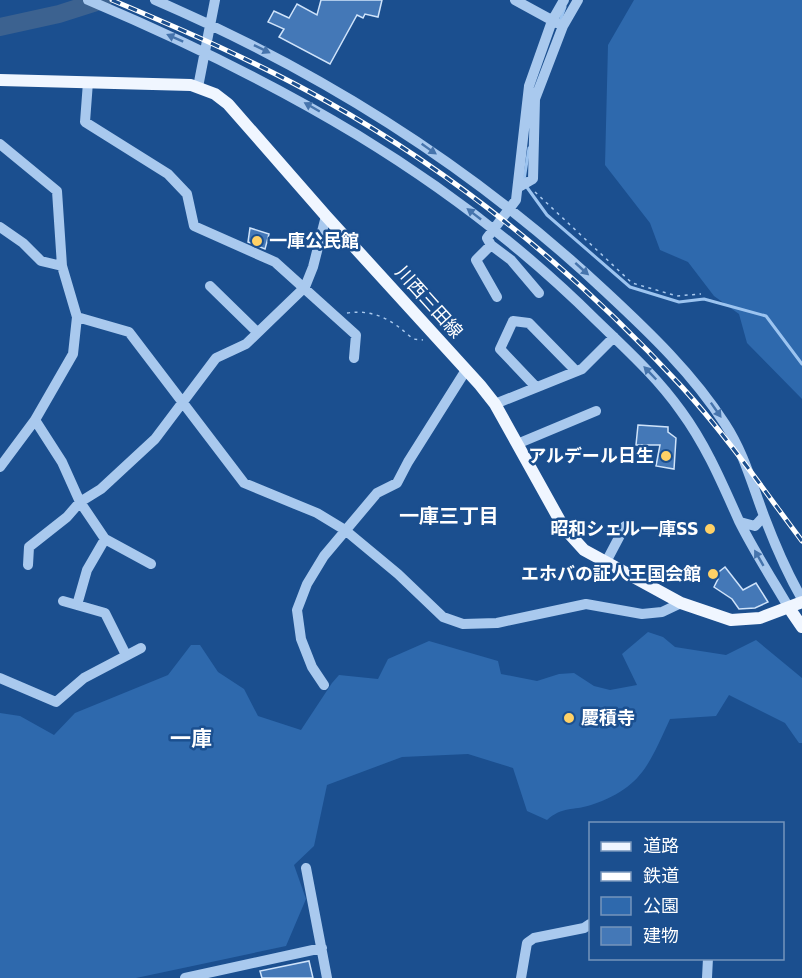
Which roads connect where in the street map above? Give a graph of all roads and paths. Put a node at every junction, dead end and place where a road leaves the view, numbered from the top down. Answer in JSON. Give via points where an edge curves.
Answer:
{"nodes":[{"id":1,"x":88,"y":0,"type":"edge"},
{"id":2,"x":155,"y":0,"type":"edge"},
{"id":3,"x":215,"y":0,"type":"edge"},
{"id":4,"x":515,"y":0,"type":"edge"},
{"id":5,"x":564,"y":0,"type":"edge"},
{"id":6,"x":578,"y":0,"type":"edge"},
{"id":7,"x":209,"y":23,"type":"junction"},
{"id":8,"x":558,"y":23,"type":"junction"},
{"id":9,"x":204,"y":51,"type":"junction"},
{"id":10,"x":0,"y":80,"type":"edge"},
{"id":11,"x":88,"y":82,"type":"junction"},
{"id":12,"x":198,"y":87,"type":"junction"},
{"id":13,"x":0,"y":144,"type":"edge"},
{"id":14,"x":533,"y":179,"type":"junction"},
{"id":15,"x":519,"y":187,"type":"junction"},
{"id":16,"x":511,"y":210,"type":"junction"},
{"id":17,"x":326,"y":216,"type":"junction"},
{"id":18,"x":0,"y":227,"type":"edge"},
{"id":19,"x":493,"y":229,"type":"junction"},
{"id":20,"x":490,"y":245,"type":"junction"},
{"id":21,"x":62,"y":266,"type":"junction"},
{"id":22,"x":210,"y":286,"type":"dead end"},
{"id":23,"x":305,"y":287,"type":"junction"},
{"id":24,"x":539,"y":293,"type":"dead end"},
{"id":25,"x":701,"y":294,"type":"dead end"},
{"id":26,"x":497,"y":297,"type":"dead end"},
{"id":27,"x":336,"y":314,"type":"junction"},
{"id":28,"x":77,"y":317,"type":"junction"},
{"id":29,"x":257,"y":332,"type":"junction"},
{"id":30,"x":614,"y":337,"type":"junction"},
{"id":31,"x":439,"y":340,"type":"junction"},
{"id":32,"x":354,"y":358,"type":"dead end"},
{"id":33,"x":466,"y":370,"type":"junction"},
{"id":34,"x":576,"y":371,"type":"junction"},
{"id":35,"x":536,"y":387,"type":"junction"},
{"id":36,"x":184,"y":403,"type":"junction"},
{"id":37,"x":495,"y":404,"type":"junction"},
{"id":38,"x":596,"y":411,"type":"dead end"},
{"id":39,"x":35,"y":420,"type":"junction"},
{"id":40,"x":517,"y":444,"type":"junction"},
{"id":41,"x":0,"y":467,"type":"edge"},
{"id":42,"x":80,"y":502,"type":"junction"},
{"id":43,"x":764,"y":516,"type":"junction"},
{"id":44,"x":740,"y":522,"type":"junction"},
{"id":45,"x":625,"y":526,"type":"dead end"},
{"id":46,"x":345,"y":530,"type":"junction"},
{"id":47,"x":105,"y":539,"type":"junction"},
{"id":48,"x":606,"y":562,"type":"junction"},
{"id":49,"x":151,"y":564,"type":"dead end"},
{"id":50,"x":28,"y":565,"type":"dead end"},
{"id":51,"x":63,"y":600,"type":"dead end"},
{"id":52,"x":802,"y":601,"type":"edge"},
{"id":53,"x":681,"y":603,"type":"junction"},
{"id":54,"x":77,"y":605,"type":"junction"},
{"id":55,"x":789,"y":608,"type":"junction"},
{"id":56,"x":802,"y":627,"type":"edge"},
{"id":57,"x":141,"y":648,"type":"dead end"},
{"id":58,"x":126,"y":656,"type":"junction"},
{"id":59,"x":0,"y":678,"type":"edge"},
{"id":60,"x":324,"y":685,"type":"dead end"},
{"id":61,"x":306,"y":868,"type":"dead end"},
{"id":62,"x":589,"y":925,"type":"edge"},
{"id":63,"x":322,"y":948,"type":"junction"},
{"id":64,"x":708,"y":960,"type":"edge"},
{"id":65,"x":185,"y":978,"type":"edge"},
{"id":66,"x":327,"y":978,"type":"edge"},
{"id":67,"x":521,"y":978,"type":"edge"},
{"id":68,"x":707,"y":978,"type":"edge"}],
"edges":[{"from":9,"to":1,"type":"street","one_way":true},
{"from":2,"to":7,"type":"street"},
{"from":3,"to":7,"type":"street"},
{"from":4,"to":8,"type":"street"},
{"from":5,"to":8,"type":"street"},
{"from":6,"to":8,"type":"street"},
{"from":7,"to":9,"type":"street"},
{"from":7,"to":16,"type":"street","one_way":true,"via":[[363,106],[424,145]]},
{"from":8,"to":14,"type":"street","via":[[535,99]]},
{"from":8,"to":15,"type":"street","via":[[529,86]]},
{"from":9,"to":12,"type":"street"},
{"from":19,"to":9,"type":"street","one_way":true,"via":[[341,124]]},
{"from":10,"to":11,"type":"main road","name":"川西三田線"},
{"from":11,"to":12,"type":"main road","name":"川西三田線"},
{"from":11,"to":23,"type":"street","via":[[85,122],[168,174],[187,194],[194,226],[275,262]]},
{"from":12,"to":17,"type":"main road","name":"川西三田線","via":[[228,104]]},
{"from":13,"to":21,"type":"street","via":[[57,191]]},
{"from":14,"to":15,"type":"street"},
{"from":14,"to":25,"type":"path","via":[[533,190],[632,283],[677,296]]},
{"from":15,"to":16,"type":"street"},
{"from":16,"to":19,"type":"street"},
{"from":16,"to":43,"type":"street","one_way":true,"via":[[623,308],[707,398],[744,459]]},
{"from":17,"to":23,"type":"street"},
{"from":17,"to":31,"type":"main road","name":"川西三田線"},
{"from":18,"to":21,"type":"street","via":[[41,261]]},
{"from":19,"to":20,"type":"street","via":[[487,238]]},
{"from":19,"to":30,"type":"street"},
{"from":20,"to":24,"type":"street","via":[[511,260]]},
{"from":20,"to":26,"type":"street","via":[[476,260]]},
{"from":21,"to":28,"type":"street"},
{"from":22,"to":29,"type":"street"},
{"from":23,"to":27,"type":"street"},
{"from":23,"to":29,"type":"street"},
{"from":27,"to":31,"type":"path","via":[[359,311],[392,320],[413,339]]},
{"from":27,"to":32,"type":"street","via":[[356,335]]},
{"from":28,"to":36,"type":"street","via":[[129,332]]},
{"from":28,"to":39,"type":"street","via":[[73,354]]},
{"from":29,"to":36,"type":"street","via":[[246,344],[216,358]]},
{"from":30,"to":34,"type":"street"},
{"from":44,"to":30,"type":"street","one_way":true,"via":[[714,465],[681,411]]},
{"from":31,"to":33,"type":"main road","name":"川西三田線"},
{"from":33,"to":37,"type":"main road","name":"川西三田線"},
{"from":33,"to":46,"type":"street","via":[[397,483],[377,493]]},
{"from":34,"to":35,"type":"street"},
{"from":34,"to":35,"type":"street","via":[[529,323],[513,321],[500,349]]},
{"from":35,"to":37,"type":"street"},
{"from":36,"to":42,"type":"street","via":[[155,439],[101,489]]},
{"from":36,"to":46,"type":"street","via":[[244,483],[317,513]]},
{"from":37,"to":40,"type":"main road","name":"川西三田線"},
{"from":38,"to":40,"type":"street"},
{"from":39,"to":41,"type":"street"},
{"from":39,"to":42,"type":"street","via":[[62,462]]},
{"from":40,"to":48,"type":"main road","name":"川西三田線","via":[[564,528],[584,550]]},
{"from":42,"to":47,"type":"street"},
{"from":42,"to":50,"type":"street","via":[[29,547]]},
{"from":43,"to":44,"type":"street","via":[[755,526]]},
{"from":43,"to":52,"type":"street"},
{"from":55,"to":44,"type":"street","one_way":true},
{"from":45,"to":48,"type":"street"},
{"from":46,"to":53,"type":"street","via":[[443,617],[462,624],[497,623],[585,604],[642,614],[662,612]]},
{"from":46,"to":60,"type":"street","via":[[324,556],[297,610],[301,639]]},
{"from":47,"to":49,"type":"street"},
{"from":47,"to":54,"type":"street","via":[[87,570]]},
{"from":48,"to":53,"type":"main road","name":"川西三田線"},
{"from":51,"to":54,"type":"street"},
{"from":52,"to":55,"type":"main road","name":"川西三田線"},
{"from":53,"to":55,"type":"main road","name":"川西三田線","via":[[731,620],[760,618]]},
{"from":54,"to":58,"type":"street","via":[[105,614]]},
{"from":55,"to":56,"type":"main road"},
{"from":57,"to":58,"type":"street"},
{"from":58,"to":59,"type":"street","via":[[84,678],[56,702]]},
{"from":61,"to":63,"type":"street"},
{"from":62,"to":67,"type":"street","via":[[527,943]]},
{"from":63,"to":65,"type":"street"},
{"from":63,"to":66,"type":"street"},
{"from":64,"to":68,"type":"street"}]}
